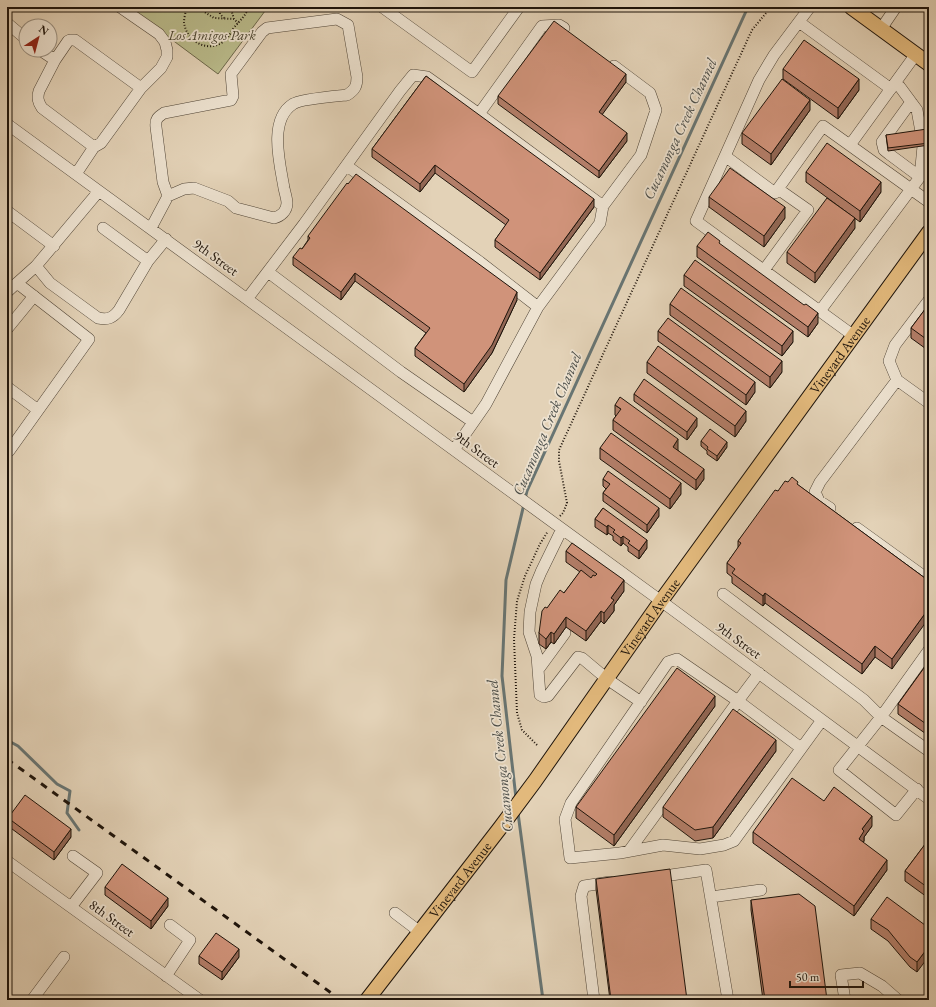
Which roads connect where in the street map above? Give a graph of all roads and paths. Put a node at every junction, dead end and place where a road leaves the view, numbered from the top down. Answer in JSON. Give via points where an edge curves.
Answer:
{"nodes":[{"id":1,"x":120,"y":7,"type":"edge"},
{"id":2,"x":186,"y":7,"type":"edge"},
{"id":3,"x":192,"y":7,"type":"edge"},
{"id":4,"x":219,"y":7,"type":"edge"},
{"id":5,"x":226,"y":7,"type":"edge"},
{"id":6,"x":249,"y":7,"type":"edge"},
{"id":7,"x":382,"y":7,"type":"edge"},
{"id":8,"x":519,"y":7,"type":"edge"},
{"id":9,"x":771,"y":7,"type":"edge"},
{"id":10,"x":810,"y":7,"type":"edge"},
{"id":11,"x":851,"y":7,"type":"edge"},
{"id":12,"x":896,"y":7,"type":"edge"},
{"id":13,"x":224,"y":18,"type":"junction"},
{"id":14,"x":234,"y":19,"type":"junction"},
{"id":15,"x":799,"y":22,"type":"junction"},
{"id":16,"x":7,"y":23,"type":"edge"},
{"id":17,"x":238,"y":23,"type":"junction"},
{"id":18,"x":881,"y":29,"type":"junction"},
{"id":19,"x":18,"y":32,"type":"edge"},
{"id":20,"x":571,"y":34,"type":"edge"},
{"id":21,"x":916,"y":54,"type":"junction"},
{"id":22,"x":52,"y":58,"type":"edge"},
{"id":23,"x":55,"y":60,"type":"junction"},
{"id":24,"x":607,"y":61,"type":"edge"},
{"id":25,"x":929,"y":64,"type":"edge"},
{"id":26,"x":893,"y":86,"type":"junction"},
{"id":27,"x":141,"y":88,"type":"junction"},
{"id":28,"x":911,"y":102,"type":"junction"},
{"id":29,"x":479,"y":114,"type":"junction"},
{"id":30,"x":7,"y":124,"type":"edge"},
{"id":31,"x":850,"y":145,"type":"junction"},
{"id":32,"x":94,"y":147,"type":"junction"},
{"id":33,"x":725,"y":156,"type":"junction"},
{"id":34,"x":347,"y":166,"type":"junction"},
{"id":35,"x":76,"y":174,"type":"junction"},
{"id":36,"x":920,"y":177,"type":"junction"},
{"id":37,"x":778,"y":189,"type":"junction"},
{"id":38,"x":911,"y":190,"type":"junction"},
{"id":39,"x":100,"y":191,"type":"junction"},
{"id":40,"x":168,"y":196,"type":"junction"},
{"id":41,"x":929,"y":202,"type":"edge"},
{"id":42,"x":604,"y":206,"type":"junction"},
{"id":43,"x":7,"y":211,"type":"edge"},
{"id":44,"x":103,"y":228,"type":"dead end"},
{"id":45,"x":151,"y":228,"type":"junction"},
{"id":46,"x":929,"y":232,"type":"edge"},
{"id":47,"x":166,"y":239,"type":"junction"},
{"id":48,"x":54,"y":246,"type":"junction"},
{"id":49,"x":148,"y":261,"type":"junction"},
{"id":50,"x":36,"y":266,"type":"junction"},
{"id":51,"x":764,"y":270,"type":"junction"},
{"id":52,"x":268,"y":272,"type":"junction"},
{"id":53,"x":17,"y":283,"type":"junction"},
{"id":54,"x":7,"y":292,"type":"edge"},
{"id":55,"x":34,"y":296,"type":"junction"},
{"id":56,"x":247,"y":299,"type":"junction"},
{"id":57,"x":929,"y":300,"type":"edge"},
{"id":58,"x":538,"y":307,"type":"junction"},
{"id":59,"x":820,"y":311,"type":"junction"},
{"id":60,"x":7,"y":328,"type":"edge"},
{"id":61,"x":854,"y":336,"type":"junction"},
{"id":62,"x":897,"y":380,"type":"junction"},
{"id":63,"x":7,"y":387,"type":"edge"},
{"id":64,"x":929,"y":403,"type":"edge"},
{"id":65,"x":38,"y":410,"type":"junction"},
{"id":66,"x":473,"y":422,"type":"junction"},
{"id":67,"x":454,"y":450,"type":"junction"},
{"id":68,"x":7,"y":452,"type":"edge"},
{"id":69,"x":563,"y":513,"type":"dead end"},
{"id":70,"x":562,"y":529,"type":"junction"},
{"id":71,"x":929,"y":580,"type":"edge"},
{"id":72,"x":723,"y":594,"type":"dead end"},
{"id":73,"x":661,"y":601,"type":"junction"},
{"id":74,"x":565,"y":633,"type":"dead end"},
{"id":75,"x":929,"y":650,"type":"edge"},
{"id":76,"x":538,"y":670,"type":"junction"},
{"id":77,"x":759,"y":673,"type":"junction"},
{"id":78,"x":607,"y":679,"type":"junction"},
{"id":79,"x":738,"y":701,"type":"junction"},
{"id":80,"x":641,"y":702,"type":"junction"},
{"id":81,"x":881,"y":717,"type":"junction"},
{"id":82,"x":822,"y":720,"type":"junction"},
{"id":83,"x":858,"y":746,"type":"junction"},
{"id":84,"x":801,"y":748,"type":"junction"},
{"id":85,"x":929,"y":751,"type":"edge"},
{"id":86,"x":916,"y":790,"type":"junction"},
{"id":87,"x":929,"y":799,"type":"edge"},
{"id":88,"x":629,"y":851,"type":"junction"},
{"id":89,"x":73,"y":856,"type":"dead end"},
{"id":90,"x":7,"y":861,"type":"edge"},
{"id":91,"x":645,"y":878,"type":"edge"},
{"id":92,"x":622,"y":881,"type":"edge"},
{"id":93,"x":762,"y":890,"type":"dead end"},
{"id":94,"x":711,"y":897,"type":"junction"},
{"id":95,"x":71,"y":907,"type":"junction"},
{"id":96,"x":395,"y":913,"type":"dead end"},
{"id":97,"x":170,"y":925,"type":"dead end"},
{"id":98,"x":420,"y":932,"type":"junction"},
{"id":99,"x":64,"y":957,"type":"dead end"},
{"id":100,"x":166,"y":976,"type":"junction"},
{"id":101,"x":32,"y":1000,"type":"edge"},
{"id":102,"x":200,"y":1000,"type":"edge"},
{"id":103,"x":367,"y":1000,"type":"edge"},
{"id":104,"x":594,"y":1000,"type":"edge"},
{"id":105,"x":728,"y":1000,"type":"edge"},
{"id":106,"x":845,"y":1000,"type":"edge"},
{"id":107,"x":898,"y":1000,"type":"edge"}],
"edges":[{"from":1,"to":27,"type":"street","via":[[159,34],[165,42],[167,57],[161,68]]},
{"from":2,"to":17,"type":"path","via":[[186,30],[191,39],[208,47],[224,42]]},
{"from":3,"to":13,"type":"path","via":[[214,18]]},
{"from":4,"to":13,"type":"path"},
{"from":5,"to":14,"type":"path","via":[[231,10]]},
{"from":6,"to":17,"type":"path"},
{"from":7,"to":8,"type":"street","via":[[472,72]]},
{"from":9,"to":69,"type":"path","via":[[752,30],[559,450],[566,503]]},
{"from":10,"to":15,"type":"street"},
{"from":11,"to":18,"type":"main road"},
{"from":12,"to":18,"type":"street"},
{"from":13,"to":14,"type":"path"},
{"from":14,"to":17,"type":"path"},
{"from":15,"to":26,"type":"street"},
{"from":15,"to":33,"type":"street","via":[[759,80]]},
{"from":16,"to":19,"type":"street"},
{"from":18,"to":21,"type":"main road"},
{"from":20,"to":29,"type":"street","via":[[559,25],[542,26]]},
{"from":21,"to":25,"type":"main road"},
{"from":21,"to":26,"type":"street"},
{"from":22,"to":23,"type":"street"},
{"from":23,"to":27,"type":"street","via":[[68,41],[74,40]]},
{"from":23,"to":32,"type":"street","via":[[39,92],[39,103],[42,108]]},
{"from":24,"to":42,"type":"street","via":[[650,93],[656,110],[641,155]]},
{"from":26,"to":28,"type":"street","via":[[900,87]]},
{"from":26,"to":31,"type":"street"},
{"from":27,"to":32,"type":"street","via":[[101,143]]},
{"from":28,"to":36,"type":"street","via":[[922,132]]},
{"from":28,"to":36,"type":"street","via":[[882,142],[884,150]]},
{"from":29,"to":34,"type":"street","via":[[427,77],[413,75]]},
{"from":29,"to":42,"type":"street"},
{"from":30,"to":35,"type":"street","name":"9th Street"},
{"from":31,"to":37,"type":"street","via":[[824,126]]},
{"from":31,"to":38,"type":"street"},
{"from":32,"to":35,"type":"street"},
{"from":33,"to":37,"type":"street","via":[[775,193]]},
{"from":33,"to":51,"type":"street","via":[[696,221]]},
{"from":34,"to":52,"type":"street"},
{"from":34,"to":58,"type":"street"},
{"from":35,"to":39,"type":"street","name":"9th Street"},
{"from":36,"to":38,"type":"street"},
{"from":37,"to":51,"type":"street","via":[[808,210]]},
{"from":38,"to":41,"type":"street"},
{"from":38,"to":59,"type":"street"},
{"from":39,"to":45,"type":"street","name":"9th Street"},
{"from":39,"to":48,"type":"street"},
{"from":40,"to":40,"type":"street","via":[[194,188],[228,201],[236,208],[274,218],[280,217],[287,204],[280,161],[280,120],[285,110],[294,103],[353,92],[357,77],[348,24],[337,19],[267,28],[231,74],[231,100],[158,116],[155,121],[163,182]]},
{"from":40,"to":45,"type":"street"},
{"from":42,"to":58,"type":"street","via":[[600,223]]},
{"from":43,"to":48,"type":"street"},
{"from":44,"to":49,"type":"street"},
{"from":45,"to":47,"type":"street","name":"9th Street"},
{"from":46,"to":61,"type":"main road","name":"Vineyard Avenue"},
{"from":47,"to":49,"type":"street"},
{"from":47,"to":56,"type":"street","name":"9th Street"},
{"from":48,"to":50,"type":"street"},
{"from":49,"to":50,"type":"street","via":[[115,316],[104,319],[98,318],[50,283]]},
{"from":50,"to":53,"type":"street"},
{"from":51,"to":59,"type":"street"},
{"from":52,"to":56,"type":"street"},
{"from":52,"to":66,"type":"street","via":[[401,372]]},
{"from":53,"to":54,"type":"street"},
{"from":53,"to":55,"type":"street"},
{"from":55,"to":60,"type":"street"},
{"from":55,"to":65,"type":"street","via":[[89,339]]},
{"from":56,"to":67,"type":"street","name":"9th Street"},
{"from":57,"to":62,"type":"street","via":[[895,345],[889,361]]},
{"from":58,"to":66,"type":"street","via":[[486,404]]},
{"from":59,"to":61,"type":"street"},
{"from":61,"to":73,"type":"main road","name":"Vineyard Avenue"},
{"from":62,"to":64,"type":"street"},
{"from":62,"to":71,"type":"street","via":[[815,492],[819,501]]},
{"from":63,"to":65,"type":"street"},
{"from":65,"to":68,"type":"street"},
{"from":66,"to":67,"type":"street"},
{"from":67,"to":70,"type":"street","name":"9th Street"},
{"from":70,"to":73,"type":"street","name":"9th Street"},
{"from":70,"to":76,"type":"street","via":[[538,578],[530,612],[529,632],[537,656]]},
{"from":72,"to":81,"type":"street","via":[[864,700]]},
{"from":73,"to":77,"type":"street","name":"9th Street"},
{"from":73,"to":78,"type":"main road","name":"Vineyard Avenue"},
{"from":74,"to":76,"type":"street"},
{"from":75,"to":81,"type":"street"},
{"from":76,"to":78,"type":"street","via":[[540,695],[544,697],[548,696],[578,657]]},
{"from":77,"to":79,"type":"street"},
{"from":77,"to":82,"type":"street","name":"9th Street"},
{"from":78,"to":80,"type":"street"},
{"from":78,"to":98,"type":"main road","name":"Vineyard Avenue","via":[[535,781]]},
{"from":79,"to":80,"type":"street","via":[[677,659],[668,662]]},
{"from":79,"to":84,"type":"street"},
{"from":79,"to":88,"type":"street"},
{"from":80,"to":88,"type":"street","via":[[571,803],[565,819],[570,858]]},
{"from":81,"to":83,"type":"street"},
{"from":81,"to":85,"type":"street"},
{"from":82,"to":83,"type":"street","name":"9th Street"},
{"from":82,"to":84,"type":"street"},
{"from":83,"to":86,"type":"street","name":"9th Street"},
{"from":83,"to":86,"type":"street","via":[[839,770],[896,815]]},
{"from":84,"to":88,"type":"street","via":[[734,841],[700,849],[663,845]]},
{"from":86,"to":87,"type":"street","name":"9th Street"},
{"from":89,"to":95,"type":"street","via":[[97,873]]},
{"from":90,"to":95,"type":"street","name":"8th Street"},
{"from":91,"to":94,"type":"street","via":[[706,870]]},
{"from":92,"to":104,"type":"street","via":[[584,886],[581,896]]},
{"from":93,"to":94,"type":"street"},
{"from":94,"to":105,"type":"street"},
{"from":95,"to":100,"type":"street","name":"8th Street"},
{"from":96,"to":98,"type":"street"},
{"from":97,"to":100,"type":"street","via":[[190,940]]},
{"from":98,"to":103,"type":"main road","name":"Vineyard Avenue"},
{"from":99,"to":101,"type":"street"},
{"from":100,"to":102,"type":"street","name":"8th Street"},
{"from":106,"to":107,"type":"street","via":[[841,975],[860,973],[882,986]]}]}
